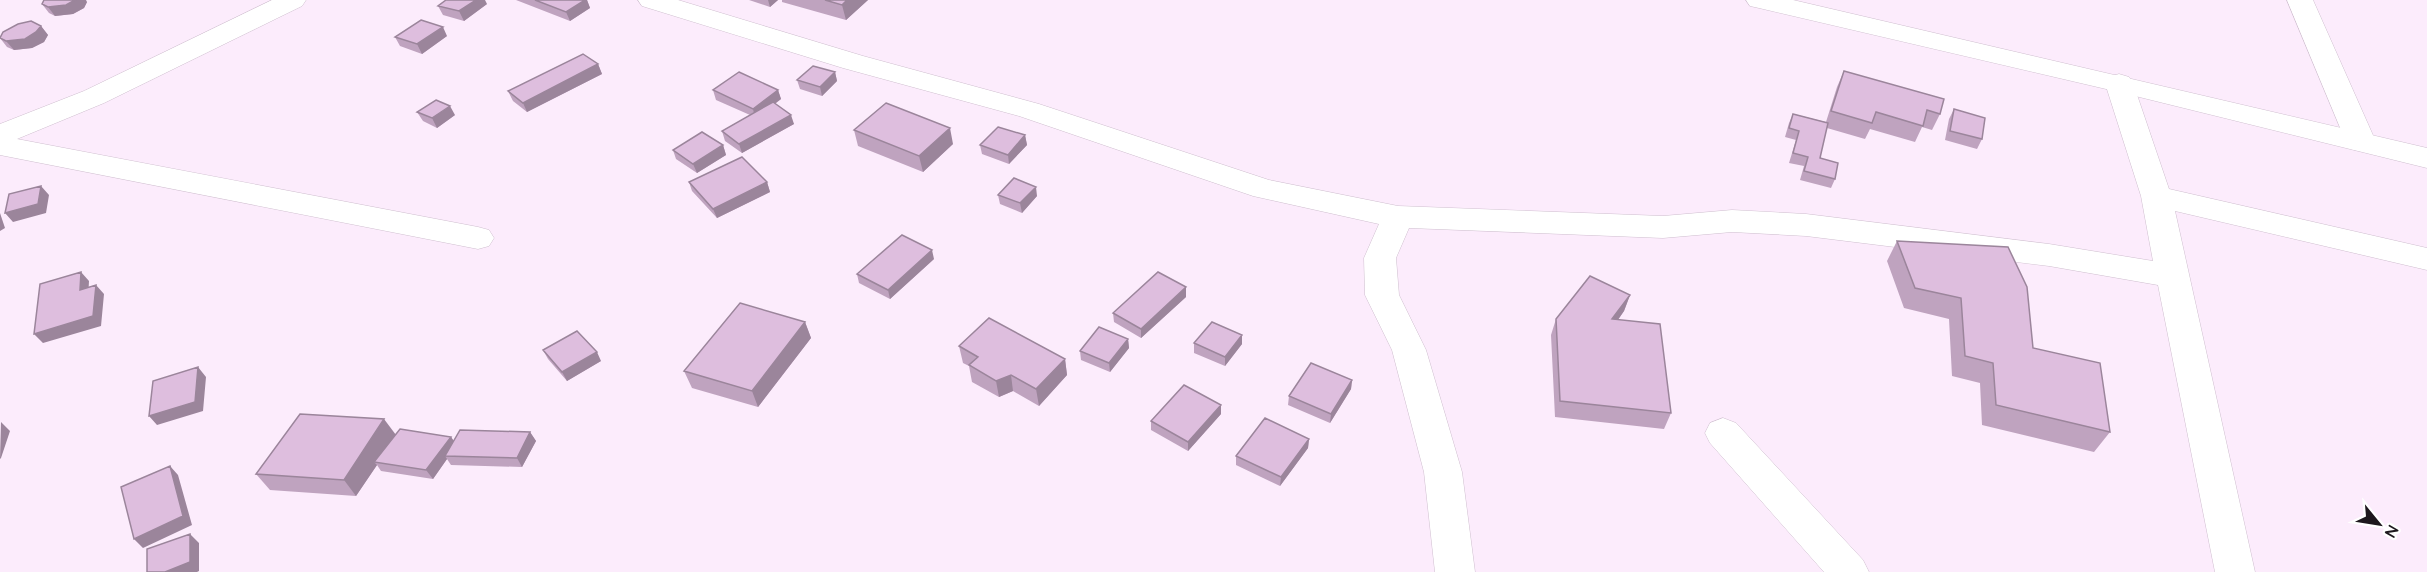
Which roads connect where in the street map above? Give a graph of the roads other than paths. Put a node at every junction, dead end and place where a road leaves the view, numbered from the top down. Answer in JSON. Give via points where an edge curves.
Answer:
{"nodes":[{"id":1,"x":293,"y":0,"type":"edge"},
{"id":2,"x":651,"y":0,"type":"edge"},
{"id":3,"x":1759,"y":0,"type":"edge"},
{"id":4,"x":2300,"y":0,"type":"edge"},
{"id":5,"x":2119,"y":83,"type":"junction"},
{"id":6,"x":0,"y":135,"type":"edge"},
{"id":7,"x":2361,"y":142,"type":"junction"},
{"id":8,"x":0,"y":146,"type":"edge"},
{"id":9,"x":2427,"y":158,"type":"edge"},
{"id":10,"x":2156,"y":196,"type":"junction"},
{"id":11,"x":1398,"y":217,"type":"junction"},
{"id":12,"x":478,"y":238,"type":"dead end"},
{"id":13,"x":2427,"y":259,"type":"edge"},
{"id":14,"x":2174,"y":276,"type":"junction"},
{"id":15,"x":1723,"y":433,"type":"dead end"},
{"id":16,"x":1455,"y":572,"type":"edge"},
{"id":17,"x":1849,"y":572,"type":"edge"},
{"id":18,"x":2235,"y":572,"type":"edge"}],
"edges":[{"from":1,"to":6,"type":"street","via":[[94,97]]},
{"from":2,"to":11,"type":"street","via":[[853,62],[1029,110],[1246,184]]},
{"from":3,"to":5,"type":"street"},
{"from":4,"to":7,"type":"street"},
{"from":5,"to":7,"type":"street"},
{"from":5,"to":10,"type":"street"},
{"from":7,"to":9,"type":"street"},
{"from":8,"to":12,"type":"street"},
{"from":10,"to":13,"type":"street"},
{"from":10,"to":14,"type":"street"},
{"from":11,"to":14,"type":"street","via":[[1663,227],[1732,221],[1806,225],[2049,255]]},
{"from":11,"to":16,"type":"street","via":[[1380,258],[1382,295],[1410,350],[1443,472]]},
{"from":14,"to":18,"type":"street"},
{"from":15,"to":17,"type":"street"}]}
